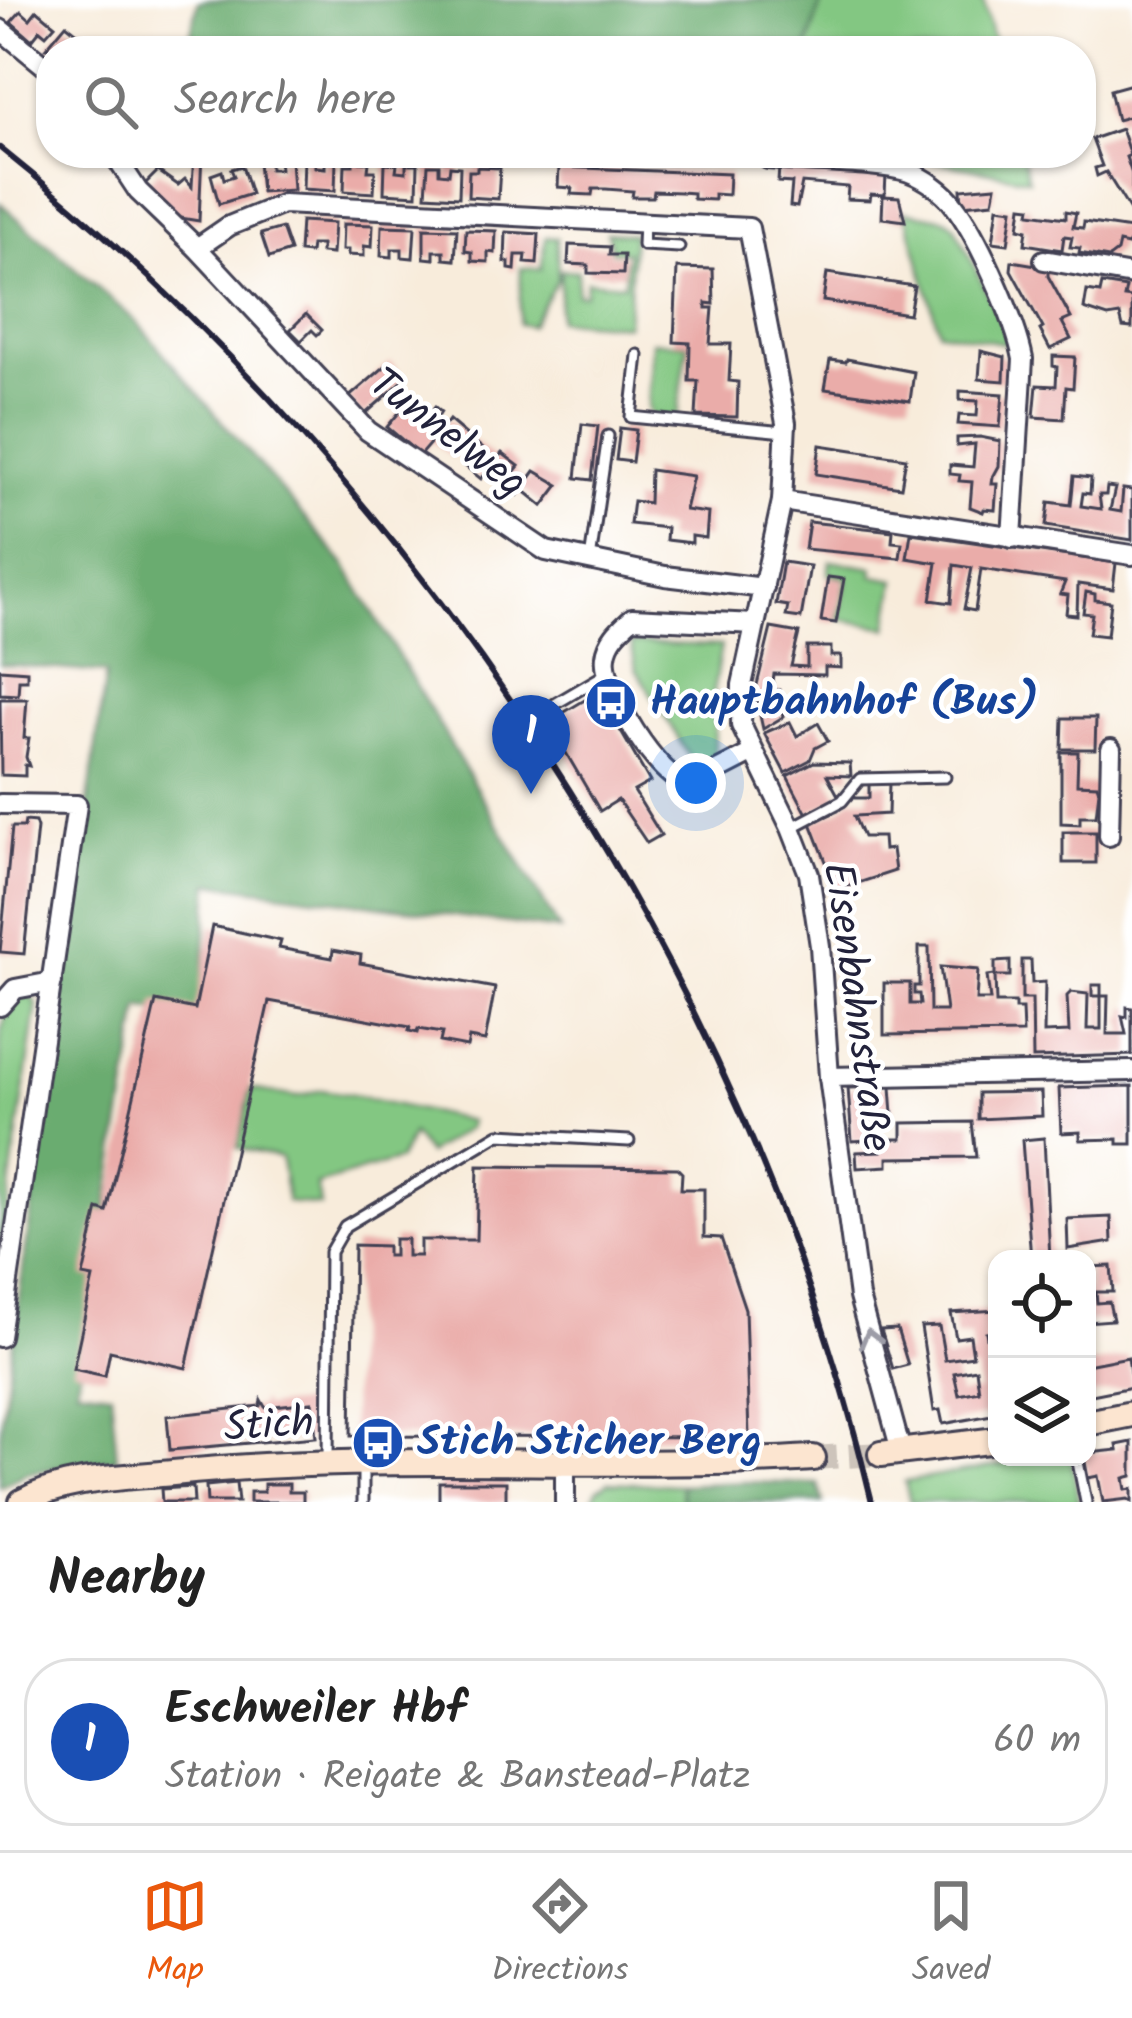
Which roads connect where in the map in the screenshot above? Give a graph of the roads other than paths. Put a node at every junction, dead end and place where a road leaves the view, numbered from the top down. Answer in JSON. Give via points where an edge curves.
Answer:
{"nodes":[{"id":1,"x":0,"y":29,"type":"edge"},
{"id":2,"x":36,"y":59,"type":"edge"},
{"id":3,"x":123,"y":168,"type":"edge"},
{"id":4,"x":872,"y":168,"type":"edge"},
{"id":5,"x":644,"y":222,"type":"junction"},
{"id":6,"x":197,"y":248,"type":"junction"},
{"id":7,"x":680,"y":248,"type":"dead end"},
{"id":8,"x":1044,"y":260,"type":"dead end"},
{"id":9,"x":1132,"y":275,"type":"edge"},
{"id":10,"x":638,"y":355,"type":"dead end"},
{"id":11,"x":786,"y":432,"type":"junction"},
{"id":12,"x":608,"y":436,"type":"dead end"},
{"id":13,"x":782,"y":500,"type":"junction"},
{"id":14,"x":1012,"y":538,"type":"junction"},
{"id":15,"x":1132,"y":555,"type":"edge"},
{"id":16,"x":590,"y":560,"type":"junction"},
{"id":17,"x":764,"y":588,"type":"junction"},
{"id":18,"x":755,"y":624,"type":"junction"},
{"id":19,"x":606,"y":674,"type":"junction"},
{"id":20,"x":555,"y":704,"type":"dead end"},
{"id":21,"x":1111,"y":749,"type":"dead end"},
{"id":22,"x":752,"y":753,"type":"junction"},
{"id":23,"x":945,"y":777,"type":"dead end"},
{"id":24,"x":1121,"y":777,"type":"edge"},
{"id":25,"x":0,"y":804,"type":"edge"},
{"id":26,"x":791,"y":829,"type":"junction"},
{"id":27,"x":1108,"y":836,"type":"dead end"},
{"id":28,"x":52,"y":982,"type":"junction"},
{"id":29,"x":0,"y":1006,"type":"edge"},
{"id":30,"x":1132,"y":1071,"type":"edge"},
{"id":31,"x":829,"y":1077,"type":"junction"},
{"id":32,"x":629,"y":1142,"type":"dead end"},
{"id":33,"x":0,"y":1336,"type":"edge"},
{"id":34,"x":1132,"y":1414,"type":"edge"},
{"id":35,"x":1096,"y":1421,"type":"edge"},
{"id":36,"x":988,"y":1442,"type":"edge"},
{"id":37,"x":891,"y":1452,"type":"joint"},
{"id":38,"x":813,"y":1458,"type":"tunnel mouth"},
{"id":39,"x":363,"y":1460,"type":"junction"},
{"id":40,"x":328,"y":1461,"type":"junction"},
{"id":41,"x":565,"y":1463,"type":"junction"},
{"id":42,"x":1079,"y":1466,"type":"edge"},
{"id":43,"x":22,"y":1502,"type":"edge"},
{"id":44,"x":363,"y":1502,"type":"edge"},
{"id":45,"x":565,"y":1502,"type":"edge"},
{"id":46,"x":1086,"y":1502,"type":"edge"}],
"edges":[{"from":1,"to":2,"type":"street"},
{"from":3,"to":6,"type":"street","name":"Tunnelweg"},
{"from":4,"to":14,"type":"street","via":[[907,171],[954,205],[1020,341]]},
{"from":5,"to":6,"type":"street","via":[[284,204]]},
{"from":5,"to":7,"type":"lane","via":[[643,245]]},
{"from":5,"to":11,"type":"street","name":"Eisenbahnstraße","via":[[749,228]]},
{"from":6,"to":16,"type":"street","name":"Tunnelweg","via":[[368,430],[545,551]]},
{"from":8,"to":9,"type":"street"},
{"from":10,"to":11,"type":"lane","via":[[631,417]]},
{"from":11,"to":13,"type":"street","name":"Eisenbahnstraße"},
{"from":12,"to":16,"type":"lane"},
{"from":13,"to":14,"type":"street"},
{"from":13,"to":17,"type":"street","name":"Eisenbahnstraße"},
{"from":14,"to":15,"type":"street"},
{"from":16,"to":17,"type":"street","name":"Tunnelweg"},
{"from":17,"to":18,"type":"street","name":"Eisenbahnstraße"},
{"from":18,"to":19,"type":"street","via":[[632,618],[613,636]]},
{"from":18,"to":22,"type":"street","name":"Eisenbahnstraße","via":[[740,705]]},
{"from":19,"to":20,"type":"lane"},
{"from":19,"to":22,"type":"street","via":[[657,764],[682,784]]},
{"from":21,"to":24,"type":"street"},
{"from":22,"to":26,"type":"street","name":"Eisenbahnstraße"},
{"from":23,"to":26,"type":"lane","via":[[860,779],[842,801]]},
{"from":24,"to":27,"type":"street"},
{"from":25,"to":28,"type":"street","via":[[76,805]]},
{"from":26,"to":31,"type":"street","name":"Eisenbahnstraße","via":[[816,914]]},
{"from":28,"to":29,"type":"street","via":[[15,989]]},
{"from":28,"to":33,"type":"street"},
{"from":30,"to":31,"type":"street"},
{"from":37,"to":31,"type":"street","name":"Eisenbahnstraße","one_way":true},
{"from":32,"to":40,"type":"lane","via":[[499,1134],[345,1226],[330,1252]]},
{"from":34,"to":35,"type":"main road"},
{"from":36,"to":37,"type":"main road"},
{"from":38,"to":41,"type":"main road","name":"Stich"},
{"from":39,"to":40,"type":"main road","name":"Stich"},
{"from":39,"to":41,"type":"main road","name":"Stich"},
{"from":39,"to":44,"type":"lane"},
{"from":40,"to":43,"type":"main road","name":"Stich","via":[[61,1484]]},
{"from":41,"to":45,"type":"street"},
{"from":42,"to":46,"type":"lane"}]}
